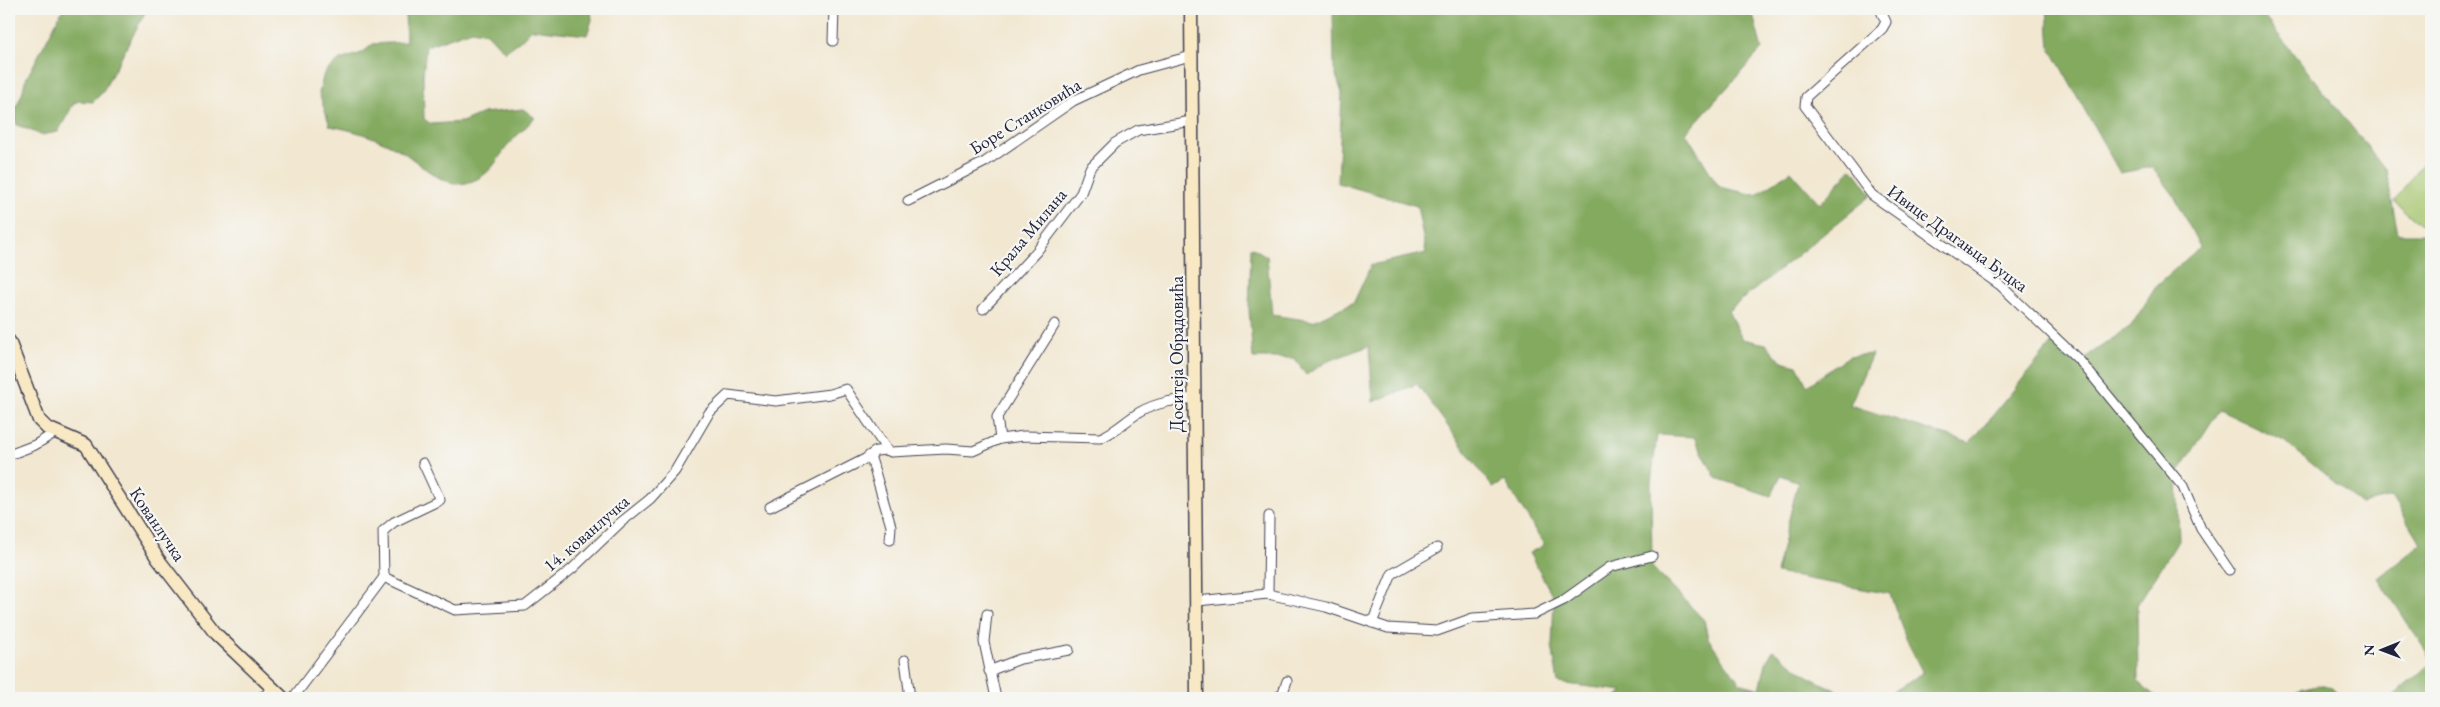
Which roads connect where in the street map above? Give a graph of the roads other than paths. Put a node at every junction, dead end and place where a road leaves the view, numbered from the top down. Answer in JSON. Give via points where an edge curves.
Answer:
{"nodes":[{"id":1,"x":834,"y":9,"type":"edge"},
{"id":2,"x":1191,"y":9,"type":"edge"},
{"id":3,"x":1880,"y":9,"type":"edge"},
{"id":4,"x":833,"y":41,"type":"dead end"},
{"id":5,"x":1191,"y":56,"type":"junction"},
{"id":6,"x":1192,"y":121,"type":"junction"},
{"id":7,"x":908,"y":201,"type":"dead end"},
{"id":8,"x":983,"y":309,"type":"dead end"},
{"id":9,"x":1054,"y":324,"type":"dead end"},
{"id":10,"x":9,"y":341,"type":"edge"},
{"id":11,"x":14,"y":368,"type":"edge"},
{"id":12,"x":1194,"y":398,"type":"junction"},
{"id":13,"x":56,"y":432,"type":"junction"},
{"id":14,"x":1000,"y":439,"type":"junction"},
{"id":15,"x":887,"y":450,"type":"junction"},
{"id":16,"x":9,"y":455,"type":"edge"},
{"id":17,"x":870,"y":455,"type":"junction"},
{"id":18,"x":423,"y":463,"type":"dead end"},
{"id":19,"x":770,"y":507,"type":"dead end"},
{"id":20,"x":1269,"y":516,"type":"dead end"},
{"id":21,"x":890,"y":540,"type":"dead end"},
{"id":22,"x":1437,"y":548,"type":"dead end"},
{"id":23,"x":1652,"y":556,"type":"dead end"},
{"id":24,"x":2229,"y":570,"type":"dead end"},
{"id":25,"x":384,"y":577,"type":"junction"},
{"id":26,"x":1268,"y":594,"type":"junction"},
{"id":27,"x":1197,"y":601,"type":"junction"},
{"id":28,"x":987,"y":614,"type":"dead end"},
{"id":29,"x":1372,"y":623,"type":"junction"},
{"id":30,"x":1069,"y":650,"type":"dead end"},
{"id":31,"x":905,"y":660,"type":"dead end"},
{"id":32,"x":989,"y":670,"type":"junction"},
{"id":33,"x":1288,"y":681,"type":"dead end"},
{"id":34,"x":279,"y":695,"type":"edge"},
{"id":35,"x":258,"y":698,"type":"edge"},
{"id":36,"x":293,"y":698,"type":"edge"},
{"id":37,"x":910,"y":698,"type":"edge"},
{"id":38,"x":996,"y":698,"type":"edge"},
{"id":39,"x":1197,"y":698,"type":"edge"},
{"id":40,"x":1274,"y":698,"type":"edge"}],
"edges":[{"from":1,"to":4,"type":"street"},
{"from":2,"to":5,"type":"main road","name":"Доситеја Обрадовића"},
{"from":3,"to":24,"type":"street","name":"Ивице Драгањца Буцка","via":[[1886,22],[1882,29],[1806,96],[1805,106],[1872,195],[2000,284],[2080,361],[2183,487],[2201,529]]},
{"from":5,"to":6,"type":"main road","name":"Доситеја Обрадовића"},
{"from":5,"to":7,"type":"street","name":"Боре Станковића","via":[[1139,70],[1073,101],[985,162]]},
{"from":6,"to":8,"type":"street","name":"Краља Милана","via":[[1138,130],[1115,143],[1090,168],[1081,194],[1037,251]]},
{"from":6,"to":12,"type":"main road","name":"Доситеја Обрадовића"},
{"from":9,"to":14,"type":"street","via":[[997,417]]},
{"from":10,"to":11,"type":"main road","name":"Кованлучка"},
{"from":11,"to":13,"type":"main road","name":"Кованлучка","via":[[39,420]]},
{"from":12,"to":14,"type":"street","via":[[1165,401],[1140,412],[1100,438],[1057,435]]},
{"from":12,"to":27,"type":"main road","name":"Доситеја Обрадовића"},
{"from":13,"to":16,"type":"street"},
{"from":13,"to":34,"type":"main road","name":"Кованлучка","via":[[86,445],[164,567],[216,634]]},
{"from":14,"to":15,"type":"street","via":[[973,451]]},
{"from":15,"to":17,"type":"street"},
{"from":15,"to":25,"type":"street","name":"14. кованлучка","via":[[846,389],[776,401],[728,395],[709,413],[675,471],[650,499],[525,606],[455,610]]},
{"from":17,"to":19,"type":"street"},
{"from":17,"to":21,"type":"street","via":[[891,526]]},
{"from":18,"to":25,"type":"street","via":[[440,500],[394,522],[383,531]]},
{"from":20,"to":26,"type":"street"},
{"from":22,"to":29,"type":"street","via":[[1392,574]]},
{"from":23,"to":29,"type":"street","via":[[1610,567],[1564,600],[1535,614],[1473,618],[1436,631],[1388,628]]},
{"from":25,"to":36,"type":"street"},
{"from":26,"to":27,"type":"street"},
{"from":26,"to":29,"type":"street","via":[[1326,607]]},
{"from":27,"to":39,"type":"main road","name":"Доситеја Обрадовића"},
{"from":28,"to":32,"type":"street","via":[[984,642]]},
{"from":30,"to":32,"type":"street","via":[[1020,659]]},
{"from":31,"to":37,"type":"street"},
{"from":32,"to":38,"type":"street"},
{"from":33,"to":40,"type":"street","via":[[1282,695]]},
{"from":34,"to":35,"type":"street"}]}
